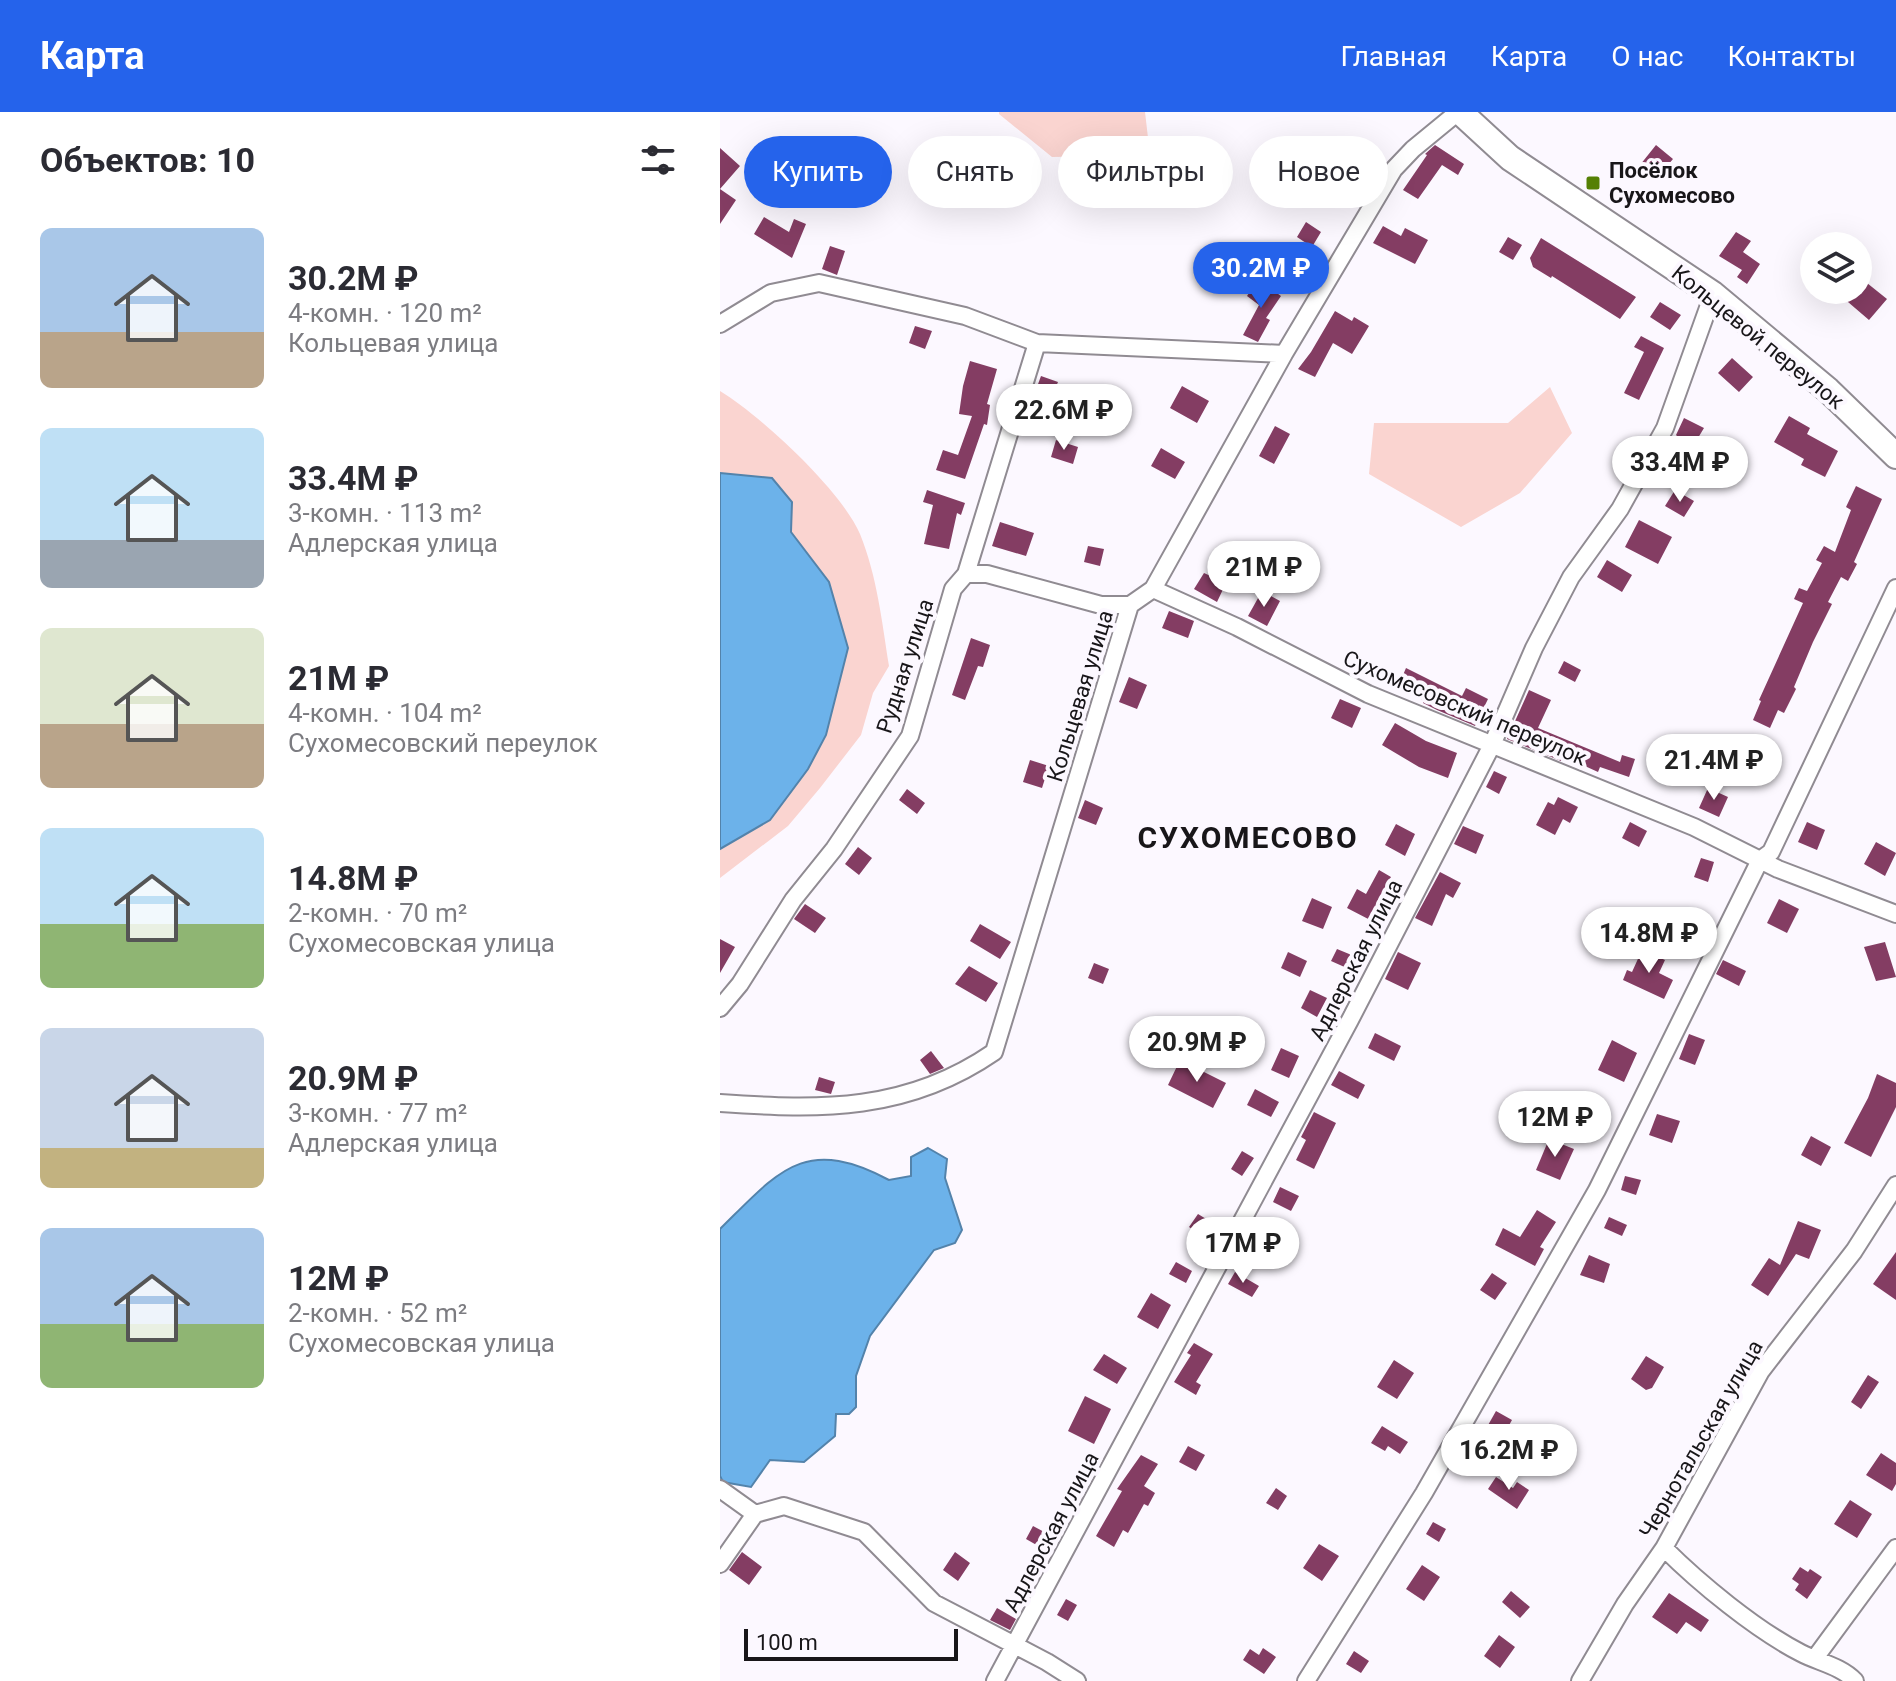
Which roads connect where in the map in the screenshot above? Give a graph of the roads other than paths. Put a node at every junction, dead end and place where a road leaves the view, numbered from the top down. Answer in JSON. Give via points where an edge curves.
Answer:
{"nodes":[{"id":1,"x":1451,"y":114,"type":"edge"},
{"id":2,"x":1713,"y":294,"type":"junction"},
{"id":3,"x":720,"y":324,"type":"edge"},
{"id":4,"x":1037,"y":343,"type":"junction"},
{"id":5,"x":1284,"y":354,"type":"junction"},
{"id":6,"x":1896,"y":456,"type":"edge"},
{"id":7,"x":966,"y":574,"type":"junction"},
{"id":8,"x":1896,"y":588,"type":"edge"},
{"id":9,"x":1153,"y":589,"type":"junction"},
{"id":10,"x":1130,"y":605,"type":"junction"},
{"id":11,"x":1492,"y":745,"type":"junction"},
{"id":12,"x":1760,"y":860,"type":"junction"},
{"id":13,"x":1896,"y":914,"type":"edge"},
{"id":14,"x":720,"y":1008,"type":"edge"},
{"id":15,"x":720,"y":1103,"type":"edge"},
{"id":16,"x":1896,"y":1185,"type":"edge"},
{"id":17,"x":720,"y":1489,"type":"edge"},
{"id":18,"x":755,"y":1514,"type":"junction"},
{"id":19,"x":1664,"y":1548,"type":"junction"},
{"id":20,"x":1896,"y":1548,"type":"edge"},
{"id":21,"x":720,"y":1564,"type":"edge"},
{"id":22,"x":1016,"y":1645,"type":"junction"},
{"id":23,"x":1815,"y":1658,"type":"junction"},
{"id":24,"x":995,"y":1681,"type":"edge"},
{"id":25,"x":1077,"y":1681,"type":"edge"},
{"id":26,"x":1306,"y":1681,"type":"edge"},
{"id":27,"x":1580,"y":1681,"type":"edge"},
{"id":28,"x":1855,"y":1681,"type":"edge"}],
"edges":[{"from":1,"to":2,"type":"main road","name":"Кольцевой переулок"},
{"from":1,"to":5,"type":"street","name":"Кольцевая улица","via":[[1394,169]]},
{"from":2,"to":6,"type":"main road","name":"Кольцевой переулок","via":[[1828,390]]},
{"from":2,"to":11,"type":"street","name":"Адлерская улица","via":[[1665,428],[1620,509],[1571,577]]},
{"from":3,"to":4,"type":"street","via":[[771,293],[819,283],[965,316]]},
{"from":4,"to":5,"type":"street"},
{"from":4,"to":7,"type":"street","name":"Рудная улица"},
{"from":5,"to":9,"type":"street","name":"Кольцевая улица"},
{"from":7,"to":10,"type":"street","via":[[987,574],[1101,605]]},
{"from":7,"to":14,"type":"street","name":"Рудная улица","via":[[953,589],[910,736]]},
{"from":8,"to":12,"type":"street","via":[[1771,852]]},
{"from":9,"to":10,"type":"street","name":"Кольцевая улица"},
{"from":9,"to":11,"type":"street","name":"Сухомесовский переулок","via":[[1368,694]]},
{"from":10,"to":15,"type":"street","name":"Кольцевая улица","via":[[994,1052],[966,1072],[849,1106]]},
{"from":11,"to":12,"type":"street","name":"Сухомесовский переулок","via":[[1694,827]]},
{"from":11,"to":22,"type":"street","name":"Адлерская улица"},
{"from":12,"to":13,"type":"street","name":"Сухомесовский переулок"},
{"from":12,"to":26,"type":"street","via":[[1597,1190],[1424,1493]]},
{"from":16,"to":19,"type":"street","name":"Чернотальская улица","via":[[1854,1251],[1761,1371]]},
{"from":17,"to":18,"type":"street"},
{"from":18,"to":21,"type":"street"},
{"from":18,"to":22,"type":"street","via":[[784,1506],[864,1532],[934,1603]]},
{"from":19,"to":23,"type":"street","via":[[1719,1597]]},
{"from":19,"to":27,"type":"street","name":"Чернотальская улица"},
{"from":20,"to":23,"type":"street"},
{"from":22,"to":24,"type":"street","name":"Адлерская улица"},
{"from":22,"to":25,"type":"street"},
{"from":23,"to":28,"type":"street"}]}
